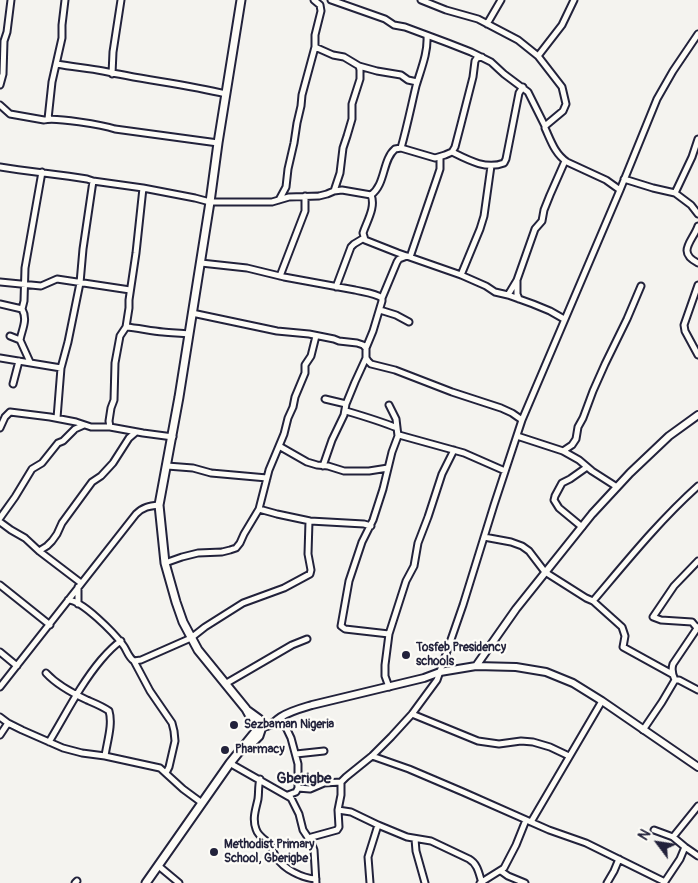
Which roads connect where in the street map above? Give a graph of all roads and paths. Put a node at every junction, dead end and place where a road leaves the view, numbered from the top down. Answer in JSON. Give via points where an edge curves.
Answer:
{"nodes":[{"id":1,"x":11,"y":0,"type":"edge"},
{"id":2,"x":65,"y":0,"type":"edge"},
{"id":3,"x":121,"y":0,"type":"edge"},
{"id":4,"x":242,"y":0,"type":"edge"},
{"id":5,"x":314,"y":0,"type":"edge"},
{"id":6,"x":331,"y":0,"type":"edge"},
{"id":7,"x":421,"y":0,"type":"edge"},
{"id":8,"x":440,"y":0,"type":"edge"},
{"id":9,"x":501,"y":0,"type":"edge"},
{"id":10,"x":574,"y":0,"type":"edge"},
{"id":11,"x":438,"y":6,"type":"junction"},
{"id":12,"x":487,"y":24,"type":"junction"},
{"id":13,"x":698,"y":34,"type":"edge"},
{"id":14,"x":427,"y":36,"type":"junction"},
{"id":15,"x":315,"y":47,"type":"junction"},
{"id":16,"x":538,"y":56,"type":"junction"},
{"id":17,"x":482,"y":57,"type":"junction"},
{"id":18,"x":57,"y":64,"type":"junction"},
{"id":19,"x":359,"y":66,"type":"junction"},
{"id":20,"x":112,"y":74,"type":"junction"},
{"id":21,"x":417,"y":82,"type":"junction"},
{"id":22,"x":0,"y":85,"type":"edge"},
{"id":23,"x":523,"y":87,"type":"junction"},
{"id":24,"x":226,"y":94,"type":"junction"},
{"id":25,"x":1,"y":108,"type":"edge"},
{"id":26,"x":48,"y":119,"type":"junction"},
{"id":27,"x":545,"y":126,"type":"junction"},
{"id":28,"x":698,"y":139,"type":"edge"},
{"id":29,"x":218,"y":143,"type":"junction"},
{"id":30,"x":401,"y":148,"type":"junction"},
{"id":31,"x":696,"y":148,"type":"edge"},
{"id":32,"x":452,"y":152,"type":"junction"},
{"id":33,"x":440,"y":157,"type":"junction"},
{"id":34,"x":565,"y":161,"type":"junction"},
{"id":35,"x":491,"y":166,"type":"junction"},
{"id":36,"x":0,"y":167,"type":"edge"},
{"id":37,"x":42,"y":172,"type":"junction"},
{"id":38,"x":624,"y":179,"type":"junction"},
{"id":39,"x":93,"y":181,"type":"junction"},
{"id":40,"x":143,"y":188,"type":"junction"},
{"id":41,"x":620,"y":190,"type":"junction"},
{"id":42,"x":334,"y":191,"type":"junction"},
{"id":43,"x":675,"y":193,"type":"junction"},
{"id":44,"x":371,"y":194,"type":"junction"},
{"id":45,"x":305,"y":196,"type":"junction"},
{"id":46,"x":279,"y":200,"type":"junction"},
{"id":47,"x":210,"y":202,"type":"junction"},
{"id":48,"x":698,"y":214,"type":"edge"},
{"id":49,"x":698,"y":226,"type":"edge"},
{"id":50,"x":364,"y":238,"type":"junction"},
{"id":51,"x":400,"y":256,"type":"junction"},
{"id":52,"x":409,"y":256,"type":"junction"},
{"id":53,"x":201,"y":263,"type":"junction"},
{"id":54,"x":698,"y":263,"type":"edge"},
{"id":55,"x":461,"y":275,"type":"junction"},
{"id":56,"x":280,"y":276,"type":"junction"},
{"id":57,"x":517,"y":280,"type":"junction"},
{"id":58,"x":0,"y":282,"type":"edge"},
{"id":59,"x":80,"y":283,"type":"junction"},
{"id":60,"x":24,"y":285,"type":"junction"},
{"id":61,"x":698,"y":285,"type":"edge"},
{"id":62,"x":641,"y":286,"type":"dead end"},
{"id":63,"x":336,"y":287,"type":"junction"},
{"id":64,"x":130,"y":290,"type":"junction"},
{"id":65,"x":508,"y":295,"type":"junction"},
{"id":66,"x":382,"y":298,"type":"junction"},
{"id":67,"x":519,"y":299,"type":"junction"},
{"id":68,"x":0,"y":304,"type":"edge"},
{"id":69,"x":22,"y":310,"type":"junction"},
{"id":70,"x":380,"y":310,"type":"junction"},
{"id":71,"x":192,"y":313,"type":"junction"},
{"id":72,"x":564,"y":320,"type":"junction"},
{"id":73,"x":408,"y":322,"type":"dead end"},
{"id":74,"x":126,"y":327,"type":"junction"},
{"id":75,"x":189,"y":334,"type":"junction"},
{"id":76,"x":10,"y":336,"type":"dead end"},
{"id":77,"x":316,"y":336,"type":"junction"},
{"id":78,"x":20,"y":340,"type":"junction"},
{"id":79,"x":366,"y":348,"type":"junction"},
{"id":80,"x":698,"y":355,"type":"edge"},
{"id":81,"x":0,"y":358,"type":"edge"},
{"id":82,"x":366,"y":358,"type":"junction"},
{"id":83,"x":19,"y":361,"type":"junction"},
{"id":84,"x":30,"y":362,"type":"junction"},
{"id":85,"x":61,"y":368,"type":"junction"},
{"id":86,"x":13,"y":384,"type":"dead end"},
{"id":87,"x":325,"y":399,"type":"dead end"},
{"id":88,"x":346,"y":404,"type":"junction"},
{"id":89,"x":389,"y":406,"type":"dead end"},
{"id":90,"x":346,"y":411,"type":"junction"},
{"id":91,"x":698,"y":415,"type":"edge"},
{"id":92,"x":57,"y":418,"type":"junction"},
{"id":93,"x":522,"y":420,"type":"junction"},
{"id":94,"x":84,"y":425,"type":"junction"},
{"id":95,"x":110,"y":427,"type":"junction"},
{"id":96,"x":0,"y":428,"type":"edge"},
{"id":97,"x":397,"y":428,"type":"junction"},
{"id":98,"x":136,"y":432,"type":"junction"},
{"id":99,"x":399,"y":435,"type":"junction"},
{"id":100,"x":517,"y":436,"type":"junction"},
{"id":101,"x":173,"y":437,"type":"junction"},
{"id":102,"x":279,"y":446,"type":"junction"},
{"id":103,"x":454,"y":450,"type":"junction"},
{"id":104,"x":563,"y":451,"type":"junction"},
{"id":105,"x":167,"y":466,"type":"junction"},
{"id":106,"x":323,"y":466,"type":"junction"},
{"id":107,"x":587,"y":467,"type":"junction"},
{"id":108,"x":388,"y":468,"type":"junction"},
{"id":109,"x":505,"y":471,"type":"junction"},
{"id":110,"x":267,"y":478,"type":"junction"},
{"id":111,"x":698,"y":486,"type":"edge"},
{"id":112,"x":617,"y":487,"type":"junction"},
{"id":113,"x":159,"y":505,"type":"junction"},
{"id":114,"x":259,"y":508,"type":"junction"},
{"id":115,"x":0,"y":518,"type":"edge"},
{"id":116,"x":308,"y":521,"type":"junction"},
{"id":117,"x":0,"y":522,"type":"edge"},
{"id":118,"x":371,"y":526,"type":"junction"},
{"id":119,"x":582,"y":527,"type":"junction"},
{"id":120,"x":484,"y":537,"type":"junction"},
{"id":121,"x":39,"y":551,"type":"junction"},
{"id":122,"x":698,"y":561,"type":"edge"},
{"id":123,"x":165,"y":563,"type":"junction"},
{"id":124,"x":545,"y":572,"type":"junction"},
{"id":125,"x":80,"y":584,"type":"junction"},
{"id":126,"x":0,"y":585,"type":"edge"},
{"id":127,"x":68,"y":600,"type":"junction"},
{"id":128,"x":593,"y":601,"type":"junction"},
{"id":129,"x":78,"y":604,"type":"junction"},
{"id":130,"x":50,"y":625,"type":"junction"},
{"id":131,"x":698,"y":627,"type":"edge"},
{"id":132,"x":389,"y":634,"type":"junction"},
{"id":133,"x":190,"y":638,"type":"junction"},
{"id":134,"x":307,"y":639,"type":"dead end"},
{"id":135,"x":120,"y":642,"type":"junction"},
{"id":136,"x":0,"y":652,"type":"edge"},
{"id":137,"x":134,"y":661,"type":"junction"},
{"id":138,"x":17,"y":666,"type":"junction"},
{"id":139,"x":476,"y":666,"type":"junction"},
{"id":140,"x":440,"y":672,"type":"junction"},
{"id":141,"x":46,"y":673,"type":"dead end"},
{"id":142,"x":672,"y":674,"type":"junction"},
{"id":143,"x":675,"y":680,"type":"junction"},
{"id":144,"x":224,"y":684,"type":"junction"},
{"id":145,"x":0,"y":687,"type":"edge"},
{"id":146,"x":389,"y":687,"type":"junction"},
{"id":147,"x":698,"y":690,"type":"edge"},
{"id":148,"x":76,"y":695,"type":"junction"},
{"id":149,"x":602,"y":701,"type":"junction"},
{"id":150,"x":246,"y":709,"type":"junction"},
{"id":151,"x":412,"y":714,"type":"junction"},
{"id":152,"x":0,"y":717,"type":"edge"},
{"id":153,"x":281,"y":717,"type":"junction"},
{"id":154,"x":8,"y":723,"type":"junction"},
{"id":155,"x":262,"y":727,"type":"junction"},
{"id":156,"x":643,"y":730,"type":"junction"},
{"id":157,"x":0,"y":735,"type":"edge"},
{"id":158,"x":49,"y":742,"type":"junction"},
{"id":159,"x":324,"y":751,"type":"dead end"},
{"id":160,"x":296,"y":754,"type":"junction"},
{"id":161,"x":105,"y":756,"type":"junction"},
{"id":162,"x":372,"y":756,"type":"junction"},
{"id":163,"x":569,"y":756,"type":"junction"},
{"id":164,"x":233,"y":765,"type":"junction"},
{"id":165,"x":698,"y":767,"type":"edge"},
{"id":166,"x":166,"y":773,"type":"junction"},
{"id":167,"x":260,"y":780,"type":"junction"},
{"id":168,"x":341,"y":782,"type":"junction"},
{"id":169,"x":298,"y":788,"type":"junction"},
{"id":170,"x":288,"y":796,"type":"junction"},
{"id":171,"x":202,"y":802,"type":"junction"},
{"id":172,"x":698,"y":806,"type":"edge"},
{"id":173,"x":338,"y":810,"type":"junction"},
{"id":174,"x":528,"y":821,"type":"junction"},
{"id":175,"x":378,"y":825,"type":"junction"},
{"id":176,"x":654,"y":830,"type":"dead end"},
{"id":177,"x":673,"y":836,"type":"junction"},
{"id":178,"x":308,"y":838,"type":"junction"},
{"id":179,"x":415,"y":839,"type":"junction"},
{"id":180,"x":685,"y":847,"type":"junction"},
{"id":181,"x":698,"y":856,"type":"edge"},
{"id":182,"x":619,"y":859,"type":"junction"},
{"id":183,"x":161,"y":868,"type":"junction"},
{"id":184,"x":501,"y":871,"type":"junction"},
{"id":185,"x":316,"y":881,"type":"edge"},
{"id":186,"x":664,"y":882,"type":"edge"},
{"id":187,"x":146,"y":883,"type":"edge"},
{"id":188,"x":150,"y":883,"type":"edge"},
{"id":189,"x":179,"y":883,"type":"edge"},
{"id":190,"x":370,"y":883,"type":"edge"},
{"id":191,"x":425,"y":883,"type":"edge"},
{"id":192,"x":481,"y":883,"type":"edge"},
{"id":193,"x":525,"y":883,"type":"edge"},
{"id":194,"x":607,"y":883,"type":"edge"}],
"edges":[{"from":1,"to":22,"type":"street"},
{"from":2,"to":18,"type":"street"},
{"from":3,"to":20,"type":"street"},
{"from":4,"to":24,"type":"main road"},
{"from":5,"to":15,"type":"street","via":[[320,4],[321,11]]},
{"from":6,"to":14,"type":"street"},
{"from":7,"to":11,"type":"street"},
{"from":8,"to":11,"type":"street"},
{"from":9,"to":12,"type":"street"},
{"from":10,"to":16,"type":"street","via":[[562,26]]},
{"from":11,"to":12,"type":"street"},
{"from":12,"to":16,"type":"street","via":[[518,40]]},
{"from":13,"to":38,"type":"street","via":[[657,99]]},
{"from":14,"to":17,"type":"street"},
{"from":14,"to":21,"type":"street"},
{"from":15,"to":19,"type":"street"},
{"from":15,"to":46,"type":"street","via":[[302,95],[286,187]]},
{"from":16,"to":27,"type":"street","via":[[562,87],[566,104],[563,111]]},
{"from":17,"to":23,"type":"street"},
{"from":17,"to":32,"type":"street","via":[[475,61],[462,124]]},
{"from":18,"to":20,"type":"street"},
{"from":18,"to":26,"type":"street"},
{"from":19,"to":21,"type":"street"},
{"from":19,"to":42,"type":"street","via":[[360,79],[352,104],[352,119],[342,148],[340,173]]},
{"from":20,"to":24,"type":"street"},
{"from":21,"to":30,"type":"street"},
{"from":23,"to":27,"type":"street"},
{"from":23,"to":35,"type":"street","via":[[519,93],[506,159],[501,165]]},
{"from":24,"to":29,"type":"main road"},
{"from":25,"to":26,"type":"street","via":[[10,114]]},
{"from":26,"to":29,"type":"street"},
{"from":27,"to":34,"type":"street","via":[[556,151]]},
{"from":28,"to":31,"type":"street"},
{"from":29,"to":47,"type":"main road"},
{"from":30,"to":33,"type":"street"},
{"from":30,"to":44,"type":"street","via":[[391,153],[379,184]]},
{"from":31,"to":43,"type":"street"},
{"from":32,"to":33,"type":"street"},
{"from":32,"to":35,"type":"street"},
{"from":33,"to":52,"type":"street","via":[[435,186]]},
{"from":34,"to":41,"type":"street"},
{"from":34,"to":57,"type":"street"},
{"from":35,"to":55,"type":"street","via":[[484,216]]},
{"from":36,"to":37,"type":"street"},
{"from":37,"to":39,"type":"street"},
{"from":37,"to":60,"type":"street"},
{"from":38,"to":41,"type":"street"},
{"from":38,"to":43,"type":"street"},
{"from":39,"to":40,"type":"street"},
{"from":39,"to":59,"type":"street"},
{"from":40,"to":47,"type":"street"},
{"from":40,"to":64,"type":"street"},
{"from":41,"to":72,"type":"street"},
{"from":42,"to":44,"type":"street"},
{"from":42,"to":45,"type":"street"},
{"from":43,"to":48,"type":"street"},
{"from":44,"to":50,"type":"street","via":[[373,200]]},
{"from":45,"to":46,"type":"street"},
{"from":45,"to":56,"type":"street","via":[[305,211]]},
{"from":46,"to":47,"type":"street"},
{"from":47,"to":53,"type":"main road"},
{"from":49,"to":54,"type":"street","via":[[687,251],[688,256]]},
{"from":50,"to":51,"type":"street"},
{"from":50,"to":63,"type":"street","via":[[351,247]]},
{"from":51,"to":52,"type":"street"},
{"from":51,"to":66,"type":"street"},
{"from":52,"to":55,"type":"street"},
{"from":53,"to":56,"type":"street","via":[[247,268]]},
{"from":53,"to":71,"type":"main road"},
{"from":55,"to":65,"type":"street"},
{"from":56,"to":63,"type":"street"},
{"from":57,"to":65,"type":"street"},
{"from":57,"to":67,"type":"street"},
{"from":58,"to":60,"type":"street"},
{"from":59,"to":60,"type":"street","via":[[57,279],[43,286]]},
{"from":59,"to":64,"type":"street"},
{"from":59,"to":85,"type":"street"},
{"from":60,"to":69,"type":"street"},
{"from":61,"to":80,"type":"street","via":[[684,325]]},
{"from":62,"to":104,"type":"street","via":[[593,391],[576,439]]},
{"from":63,"to":66,"type":"street"},
{"from":64,"to":74,"type":"street"},
{"from":65,"to":67,"type":"street"},
{"from":66,"to":70,"type":"street"},
{"from":67,"to":72,"type":"street"},
{"from":68,"to":69,"type":"street"},
{"from":69,"to":78,"type":"street","via":[[25,320]]},
{"from":70,"to":73,"type":"street"},
{"from":70,"to":79,"type":"street"},
{"from":71,"to":75,"type":"main road"},
{"from":71,"to":77,"type":"street"},
{"from":72,"to":93,"type":"street"},
{"from":74,"to":75,"type":"street"},
{"from":74,"to":95,"type":"street","via":[[120,336],[115,363]]},
{"from":75,"to":101,"type":"main road"},
{"from":76,"to":78,"type":"street"},
{"from":77,"to":79,"type":"street","via":[[357,343]]},
{"from":77,"to":102,"type":"street"},
{"from":78,"to":84,"type":"street"},
{"from":79,"to":82,"type":"street"},
{"from":81,"to":83,"type":"street"},
{"from":82,"to":88,"type":"street"},
{"from":82,"to":93,"type":"street","via":[[371,364],[501,408]]},
{"from":83,"to":84,"type":"street"},
{"from":83,"to":86,"type":"street"},
{"from":84,"to":85,"type":"street"},
{"from":85,"to":92,"type":"street"},
{"from":87,"to":88,"type":"street"},
{"from":88,"to":90,"type":"street"},
{"from":89,"to":97,"type":"street"},
{"from":90,"to":97,"type":"street"},
{"from":90,"to":106,"type":"street"},
{"from":91,"to":112,"type":"street","via":[[669,436]]},
{"from":92,"to":94,"type":"street"},
{"from":92,"to":96,"type":"street","via":[[10,412]]},
{"from":93,"to":100,"type":"street"},
{"from":94,"to":95,"type":"street"},
{"from":94,"to":115,"type":"street","via":[[32,469]]},
{"from":95,"to":98,"type":"street"},
{"from":97,"to":99,"type":"street"},
{"from":98,"to":101,"type":"street"},
{"from":98,"to":121,"type":"street","via":[[113,463],[92,482],[57,534]]},
{"from":99,"to":103,"type":"street"},
{"from":99,"to":108,"type":"street"},
{"from":100,"to":104,"type":"street"},
{"from":100,"to":109,"type":"street"},
{"from":101,"to":105,"type":"main road"},
{"from":102,"to":106,"type":"street","via":[[307,462]]},
{"from":102,"to":110,"type":"street"},
{"from":103,"to":109,"type":"street"},
{"from":103,"to":132,"type":"street","via":[[442,474]]},
{"from":104,"to":107,"type":"street"},
{"from":105,"to":110,"type":"street"},
{"from":105,"to":113,"type":"main road"},
{"from":106,"to":108,"type":"street","via":[[344,471]]},
{"from":107,"to":112,"type":"street"},
{"from":107,"to":119,"type":"street","via":[[562,483],[554,500]]},
{"from":108,"to":118,"type":"street"},
{"from":109,"to":120,"type":"street"},
{"from":110,"to":114,"type":"street"},
{"from":111,"to":128,"type":"street","via":[[644,541]]},
{"from":112,"to":119,"type":"street"},
{"from":113,"to":123,"type":"main road"},
{"from":113,"to":125,"type":"street","via":[[140,509]]},
{"from":114,"to":116,"type":"street"},
{"from":114,"to":123,"type":"street","via":[[236,548]]},
{"from":116,"to":118,"type":"street"},
{"from":116,"to":133,"type":"street","via":[[310,574],[284,588],[243,603]]},
{"from":117,"to":121,"type":"street"},
{"from":118,"to":132,"type":"street","via":[[349,581],[341,626]]},
{"from":119,"to":124,"type":"street"},
{"from":120,"to":124,"type":"street","via":[[522,546],[530,551]]},
{"from":120,"to":140,"type":"street"},
{"from":121,"to":125,"type":"street"},
{"from":122,"to":131,"type":"street","via":[[674,586],[653,617],[692,622]]},
{"from":123,"to":133,"type":"main road"},
{"from":124,"to":128,"type":"street"},
{"from":124,"to":139,"type":"street"},
{"from":125,"to":127,"type":"street"},
{"from":125,"to":129,"type":"street"},
{"from":126,"to":130,"type":"street"},
{"from":127,"to":129,"type":"street"},
{"from":127,"to":130,"type":"street"},
{"from":128,"to":142,"type":"street","via":[[622,628],[625,636],[623,646]]},
{"from":129,"to":135,"type":"street","via":[[111,630]]},
{"from":130,"to":138,"type":"street"},
{"from":131,"to":142,"type":"street","via":[[673,664]]},
{"from":132,"to":146,"type":"street","via":[[385,665]]},
{"from":133,"to":137,"type":"street"},
{"from":133,"to":144,"type":"main road"},
{"from":134,"to":144,"type":"street"},
{"from":135,"to":137,"type":"street"},
{"from":135,"to":148,"type":"street","via":[[91,672]]},
{"from":136,"to":138,"type":"street"},
{"from":137,"to":166,"type":"street","via":[[172,723],[175,741]]},
{"from":138,"to":145,"type":"street"},
{"from":139,"to":140,"type":"street"},
{"from":139,"to":149,"type":"street","via":[[546,672],[573,683]]},
{"from":140,"to":146,"type":"street"},
{"from":140,"to":151,"type":"street"},
{"from":141,"to":148,"type":"street"},
{"from":142,"to":143,"type":"street"},
{"from":143,"to":147,"type":"street"},
{"from":143,"to":156,"type":"street"},
{"from":144,"to":150,"type":"main road"},
{"from":146,"to":153,"type":"street","via":[[312,705]]},
{"from":148,"to":158,"type":"street"},
{"from":148,"to":161,"type":"street","via":[[109,711],[110,729]]},
{"from":149,"to":156,"type":"street"},
{"from":149,"to":163,"type":"street"},
{"from":150,"to":155,"type":"main road","via":[[259,719]]},
{"from":150,"to":171,"type":"main road","via":[[256,731]]},
{"from":151,"to":162,"type":"street"},
{"from":151,"to":163,"type":"street","via":[[478,741],[542,744]]},
{"from":152,"to":154,"type":"street"},
{"from":153,"to":155,"type":"street","via":[[271,726]]},
{"from":153,"to":160,"type":"street"},
{"from":154,"to":157,"type":"street"},
{"from":154,"to":158,"type":"street"},
{"from":155,"to":164,"type":"main road","via":[[259,736]]},
{"from":156,"to":165,"type":"street"},
{"from":158,"to":161,"type":"street","via":[[82,753]]},
{"from":159,"to":160,"type":"street"},
{"from":160,"to":169,"type":"street"},
{"from":161,"to":166,"type":"street","via":[[154,766]]},
{"from":162,"to":168,"type":"street"},
{"from":162,"to":174,"type":"street"},
{"from":163,"to":174,"type":"street"},
{"from":164,"to":167,"type":"street"},
{"from":164,"to":183,"type":"main road"},
{"from":166,"to":171,"type":"street"},
{"from":167,"to":170,"type":"street"},
{"from":167,"to":185,"type":"street","via":[[254,817],[257,832],[270,844],[281,864]]},
{"from":168,"to":169,"type":"street","via":[[324,783],[310,789]]},
{"from":168,"to":173,"type":"street"},
{"from":169,"to":170,"type":"street"},
{"from":170,"to":178,"type":"street"},
{"from":171,"to":187,"type":"main road"},
{"from":172,"to":177,"type":"street"},
{"from":173,"to":175,"type":"street","via":[[352,812]]},
{"from":173,"to":178,"type":"street","via":[[337,830]]},
{"from":174,"to":182,"type":"street"},
{"from":174,"to":184,"type":"street"},
{"from":175,"to":179,"type":"street"},
{"from":175,"to":190,"type":"street","via":[[368,857]]},
{"from":176,"to":177,"type":"street"},
{"from":177,"to":180,"type":"street"},
{"from":178,"to":185,"type":"street","via":[[314,850]]},
{"from":179,"to":191,"type":"street"},
{"from":179,"to":192,"type":"street","via":[[431,842],[473,861]]},
{"from":180,"to":181,"type":"street"},
{"from":180,"to":186,"type":"street"},
{"from":182,"to":186,"type":"street"},
{"from":182,"to":194,"type":"street"},
{"from":183,"to":188,"type":"main road"},
{"from":183,"to":189,"type":"street"},
{"from":184,"to":192,"type":"street"},
{"from":184,"to":193,"type":"street"}]}
